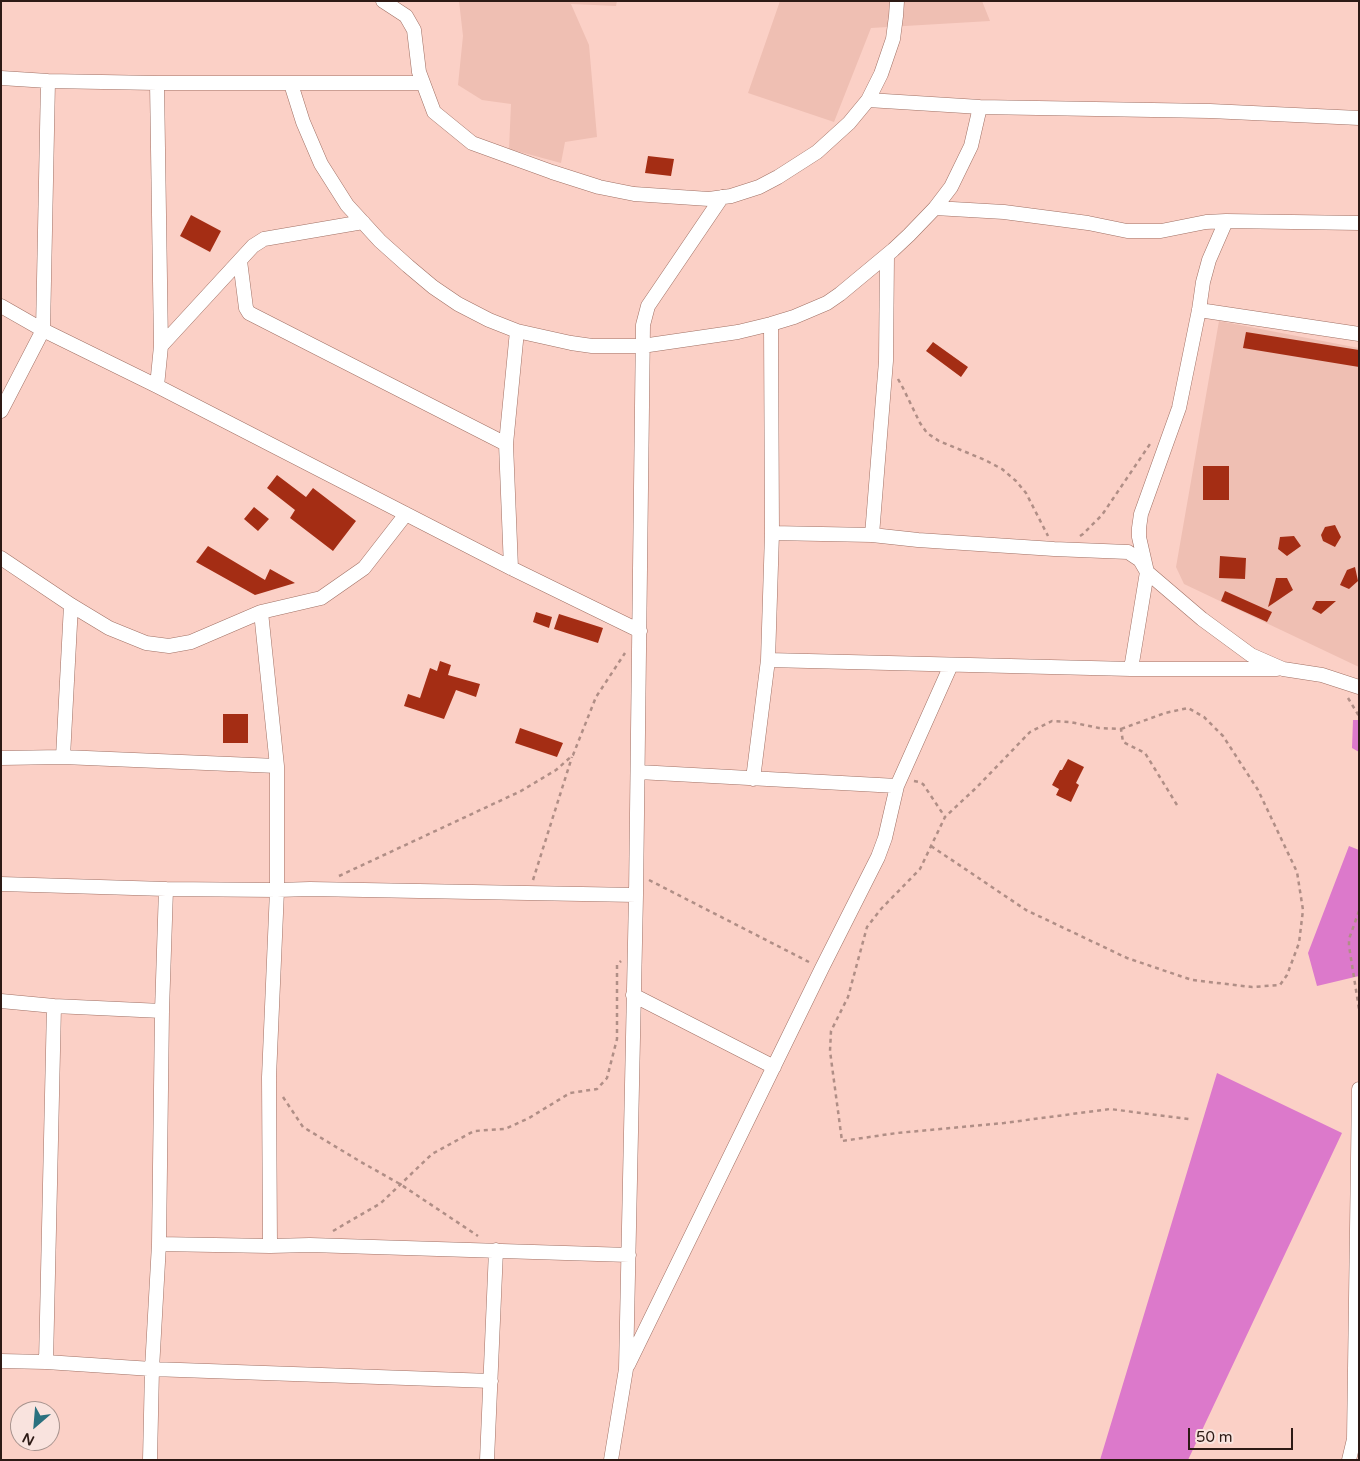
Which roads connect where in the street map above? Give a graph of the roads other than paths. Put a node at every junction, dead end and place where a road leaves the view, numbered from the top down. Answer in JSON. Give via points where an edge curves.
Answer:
{"nodes":[{"id":1,"x":383,"y":1,"type":"edge"},
{"id":2,"x":897,"y":1,"type":"edge"},
{"id":3,"x":1,"y":78,"type":"edge"},
{"id":4,"x":48,"y":81,"type":"junction"},
{"id":5,"x":158,"y":83,"type":"junction"},
{"id":6,"x":422,"y":83,"type":"junction"},
{"id":7,"x":291,"y":84,"type":"junction"},
{"id":8,"x":868,"y":100,"type":"junction"},
{"id":9,"x":980,"y":107,"type":"junction"},
{"id":10,"x":1359,"y":118,"type":"edge"},
{"id":11,"x":722,"y":197,"type":"junction"},
{"id":12,"x":935,"y":208,"type":"junction"},
{"id":13,"x":1226,"y":221,"type":"junction"},
{"id":14,"x":363,"y":222,"type":"junction"},
{"id":15,"x":1359,"y":223,"type":"edge"},
{"id":16,"x":887,"y":255,"type":"junction"},
{"id":17,"x":240,"y":261,"type":"junction"},
{"id":18,"x":1,"y":306,"type":"edge"},
{"id":19,"x":1199,"y":310,"type":"junction"},
{"id":20,"x":771,"y":324,"type":"junction"},
{"id":21,"x":43,"y":330,"type":"junction"},
{"id":22,"x":517,"y":331,"type":"junction"},
{"id":23,"x":1359,"y":334,"type":"edge"},
{"id":24,"x":161,"y":346,"type":"junction"},
{"id":25,"x":642,"y":346,"type":"junction"},
{"id":26,"x":157,"y":386,"type":"junction"},
{"id":27,"x":1,"y":411,"type":"edge"},
{"id":28,"x":506,"y":444,"type":"junction"},
{"id":29,"x":406,"y":514,"type":"junction"},
{"id":30,"x":772,"y":533,"type":"junction"},
{"id":31,"x":872,"y":535,"type":"junction"},
{"id":32,"x":1,"y":558,"type":"edge"},
{"id":33,"x":511,"y":568,"type":"junction"},
{"id":34,"x":1148,"y":572,"type":"junction"},
{"id":35,"x":71,"y":605,"type":"junction"},
{"id":36,"x":261,"y":612,"type":"junction"},
{"id":37,"x":640,"y":631,"type":"junction"},
{"id":38,"x":768,"y":660,"type":"junction"},
{"id":39,"x":950,"y":665,"type":"junction"},
{"id":40,"x":1283,"y":668,"type":"junction"},
{"id":41,"x":1131,"y":669,"type":"junction"},
{"id":42,"x":1359,"y":687,"type":"edge"},
{"id":43,"x":63,"y":757,"type":"junction"},
{"id":44,"x":1,"y":758,"type":"edge"},
{"id":45,"x":277,"y":766,"type":"junction"},
{"id":46,"x":638,"y":772,"type":"junction"},
{"id":47,"x":753,"y":778,"type":"junction"},
{"id":48,"x":897,"y":786,"type":"junction"},
{"id":49,"x":1,"y":884,"type":"edge"},
{"id":50,"x":166,"y":889,"type":"junction"},
{"id":51,"x":277,"y":890,"type":"junction"},
{"id":52,"x":636,"y":895,"type":"junction"},
{"id":53,"x":633,"y":995,"type":"junction"},
{"id":54,"x":1,"y":1001,"type":"edge"},
{"id":55,"x":54,"y":1006,"type":"junction"},
{"id":56,"x":162,"y":1011,"type":"junction"},
{"id":57,"x":774,"y":1066,"type":"junction"},
{"id":58,"x":1359,"y":1089,"type":"edge"},
{"id":59,"x":159,"y":1244,"type":"junction"},
{"id":60,"x":270,"y":1246,"type":"junction"},
{"id":61,"x":496,"y":1250,"type":"junction"},
{"id":62,"x":629,"y":1255,"type":"junction"},
{"id":63,"x":1,"y":1362,"type":"edge"},
{"id":64,"x":46,"y":1362,"type":"junction"},
{"id":65,"x":152,"y":1369,"type":"junction"},
{"id":66,"x":626,"y":1369,"type":"junction"},
{"id":67,"x":491,"y":1381,"type":"junction"},
{"id":68,"x":1356,"y":1439,"type":"edge"},
{"id":69,"x":150,"y":1460,"type":"edge"},
{"id":70,"x":487,"y":1460,"type":"edge"},
{"id":71,"x":611,"y":1460,"type":"edge"},
{"id":72,"x":1349,"y":1460,"type":"edge"}],
"edges":[{"from":1,"to":6,"type":"street","via":[[406,16],[414,30]]},
{"from":2,"to":8,"type":"street","via":[[893,39]]},
{"from":3,"to":4,"type":"street"},
{"from":4,"to":5,"type":"street"},
{"from":4,"to":21,"type":"street"},
{"from":5,"to":7,"type":"street"},
{"from":5,"to":24,"type":"street"},
{"from":6,"to":7,"type":"street"},
{"from":6,"to":11,"type":"street","via":[[434,112],[467,140],[480,146],[598,187],[634,194]]},
{"from":7,"to":14,"type":"street","via":[[321,164]]},
{"from":8,"to":9,"type":"street"},
{"from":8,"to":11,"type":"street","via":[[849,123],[795,167],[759,187]]},
{"from":9,"to":10,"type":"street","via":[[1210,111]]},
{"from":9,"to":12,"type":"street","via":[[971,146]]},
{"from":11,"to":25,"type":"street","via":[[648,306]]},
{"from":12,"to":13,"type":"street","via":[[1004,212],[1127,231],[1161,231]]},
{"from":12,"to":16,"type":"street"},
{"from":13,"to":15,"type":"street"},
{"from":13,"to":19,"type":"street","via":[[1209,260]]},
{"from":14,"to":17,"type":"street","via":[[264,238]]},
{"from":14,"to":22,"type":"street","via":[[433,287],[458,304]]},
{"from":16,"to":20,"type":"street","via":[[827,303]]},
{"from":16,"to":31,"type":"street","via":[[886,361]]},
{"from":17,"to":24,"type":"street"},
{"from":17,"to":28,"type":"street","via":[[249,313]]},
{"from":18,"to":21,"type":"street"},
{"from":19,"to":23,"type":"street"},
{"from":19,"to":34,"type":"street","via":[[1179,408],[1141,514],[1139,537]]},
{"from":20,"to":25,"type":"street"},
{"from":20,"to":30,"type":"street"},
{"from":21,"to":26,"type":"street"},
{"from":21,"to":27,"type":"street"},
{"from":22,"to":25,"type":"street","via":[[592,346]]},
{"from":22,"to":28,"type":"street"},
{"from":24,"to":26,"type":"street"},
{"from":25,"to":37,"type":"street"},
{"from":26,"to":29,"type":"street"},
{"from":28,"to":33,"type":"street"},
{"from":29,"to":33,"type":"street"},
{"from":29,"to":36,"type":"street","via":[[364,568],[321,598]]},
{"from":30,"to":31,"type":"street"},
{"from":30,"to":38,"type":"street"},
{"from":31,"to":34,"type":"street","via":[[1128,552],[1140,560]]},
{"from":32,"to":35,"type":"street"},
{"from":33,"to":37,"type":"street"},
{"from":34,"to":40,"type":"street","via":[[1224,636],[1251,655]]},
{"from":34,"to":41,"type":"street"},
{"from":35,"to":36,"type":"street","via":[[109,628],[146,643],[169,646],[191,642]]},
{"from":35,"to":43,"type":"street"},
{"from":36,"to":45,"type":"street"},
{"from":37,"to":46,"type":"street"},
{"from":38,"to":39,"type":"street"},
{"from":38,"to":47,"type":"street"},
{"from":39,"to":41,"type":"street"},
{"from":39,"to":48,"type":"street"},
{"from":40,"to":41,"type":"street"},
{"from":40,"to":42,"type":"street","via":[[1322,675]]},
{"from":43,"to":44,"type":"street"},
{"from":43,"to":45,"type":"street"},
{"from":45,"to":51,"type":"street"},
{"from":46,"to":47,"type":"street"},
{"from":46,"to":52,"type":"street"},
{"from":47,"to":48,"type":"street"},
{"from":48,"to":57,"type":"street","via":[[878,857]]},
{"from":49,"to":50,"type":"street"},
{"from":50,"to":51,"type":"street"},
{"from":50,"to":56,"type":"street"},
{"from":51,"to":52,"type":"street"},
{"from":51,"to":60,"type":"street","via":[[269,1077]]},
{"from":52,"to":53,"type":"street"},
{"from":53,"to":57,"type":"street"},
{"from":53,"to":62,"type":"street"},
{"from":54,"to":55,"type":"street"},
{"from":55,"to":56,"type":"street"},
{"from":55,"to":64,"type":"street"},
{"from":56,"to":59,"type":"street"},
{"from":57,"to":66,"type":"street"},
{"from":58,"to":68,"type":"street"},
{"from":59,"to":60,"type":"street"},
{"from":59,"to":65,"type":"street"},
{"from":60,"to":61,"type":"street"},
{"from":61,"to":62,"type":"street"},
{"from":61,"to":67,"type":"street"},
{"from":62,"to":66,"type":"street"},
{"from":63,"to":64,"type":"street"},
{"from":64,"to":65,"type":"street"},
{"from":65,"to":67,"type":"street"},
{"from":65,"to":69,"type":"street"},
{"from":66,"to":71,"type":"street"},
{"from":67,"to":70,"type":"street"},
{"from":68,"to":72,"type":"street"}]}
